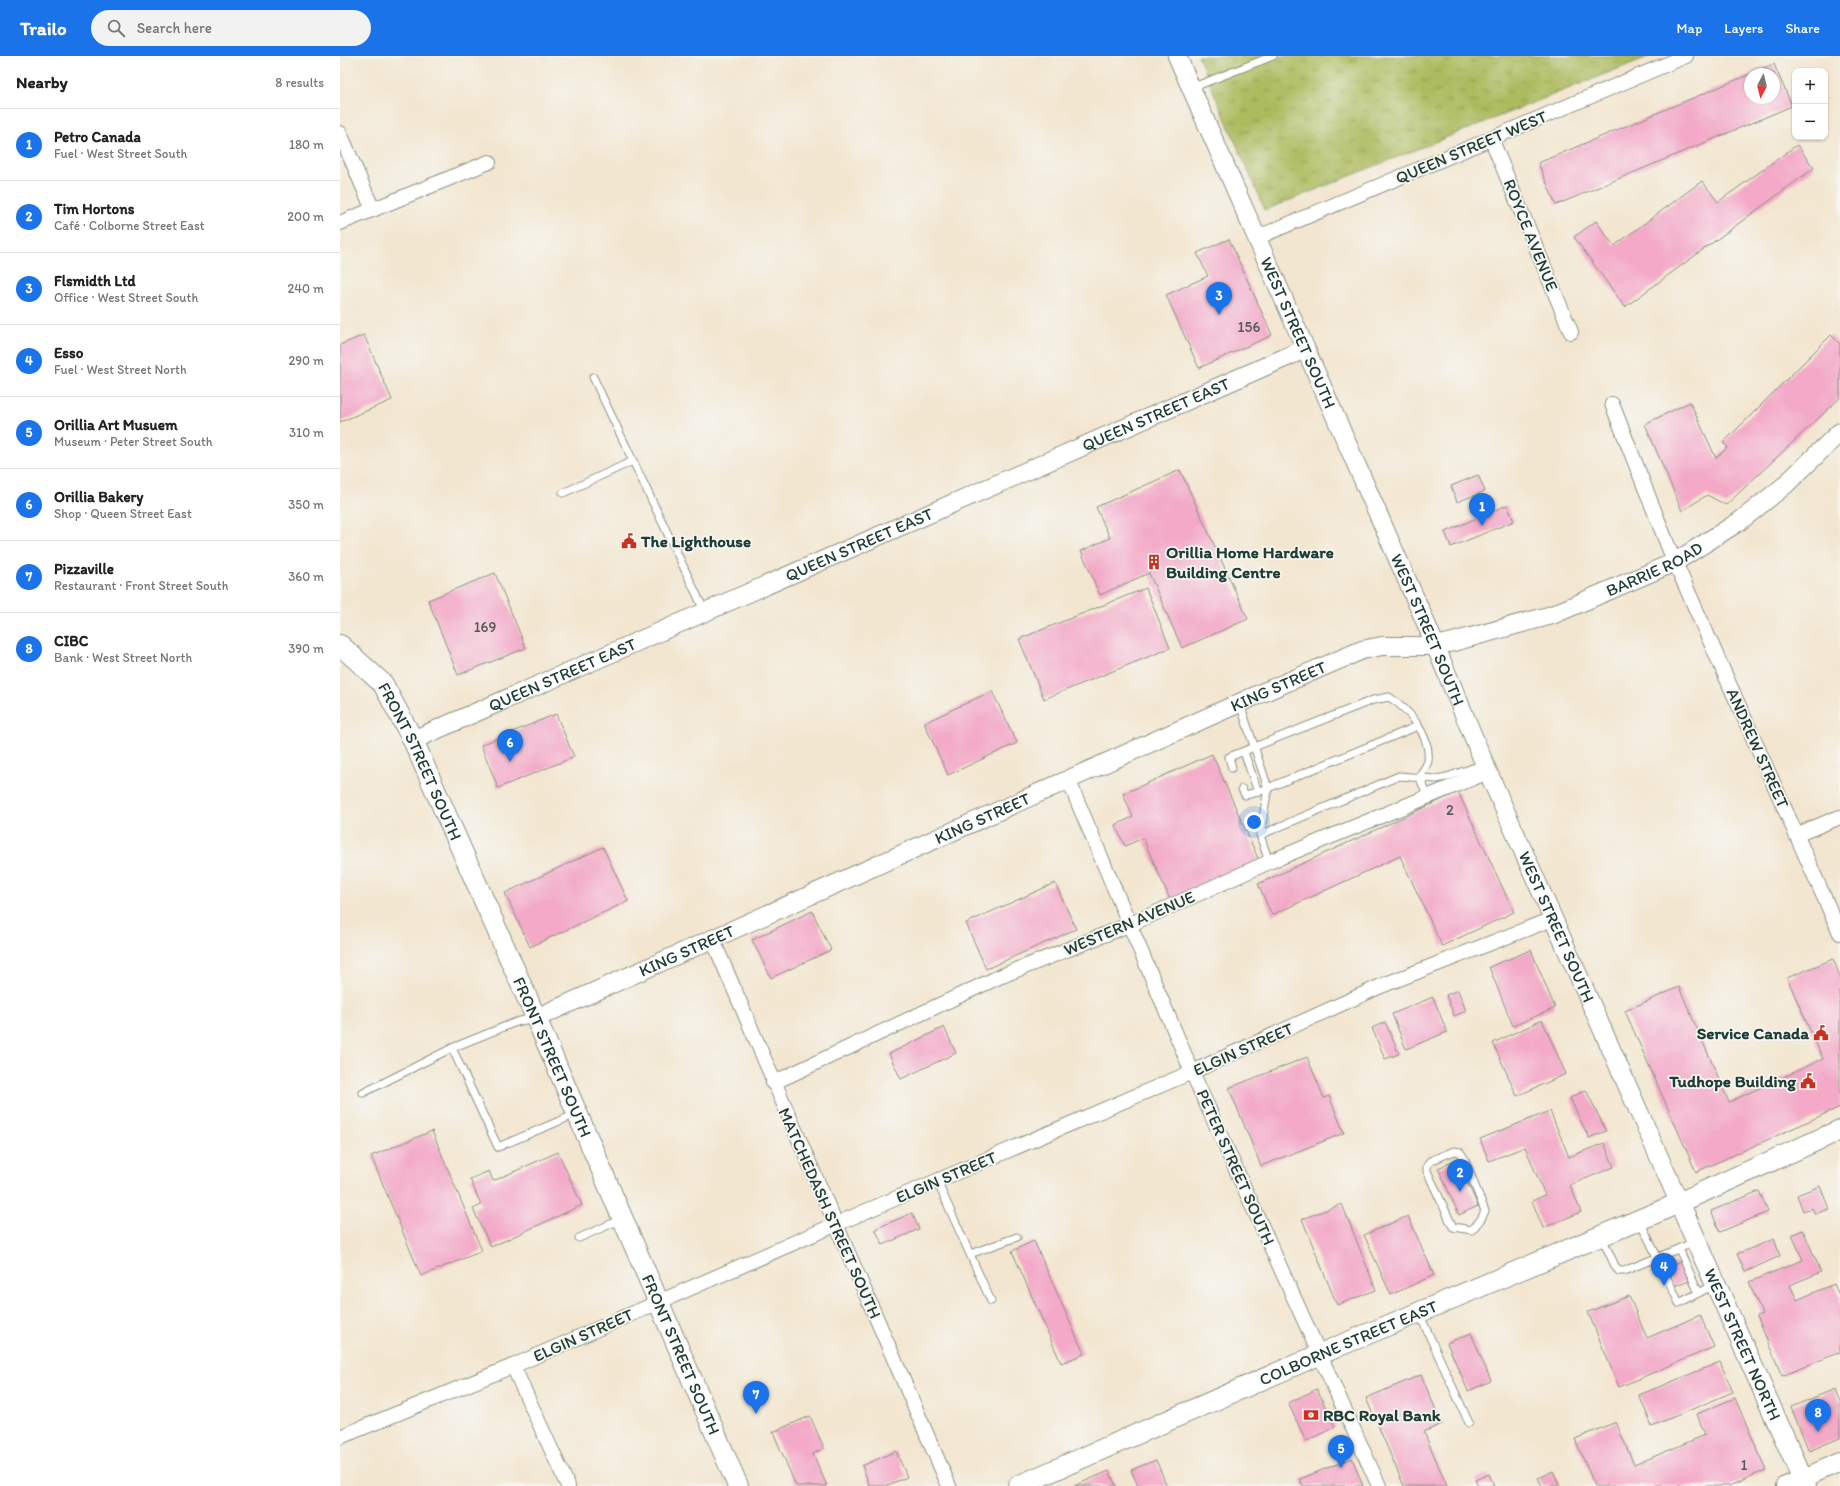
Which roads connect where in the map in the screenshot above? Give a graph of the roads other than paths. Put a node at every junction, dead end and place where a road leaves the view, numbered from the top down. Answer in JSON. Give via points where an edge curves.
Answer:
{"nodes":[{"id":1,"x":1176,"y":56,"type":"edge"},
{"id":2,"x":1273,"y":56,"type":"edge"},
{"id":3,"x":1686,"y":56,"type":"edge"},
{"id":4,"x":1191,"y":88,"type":"junction"},
{"id":5,"x":340,"y":133,"type":"edge"},
{"id":6,"x":1491,"y":138,"type":"junction"},
{"id":7,"x":489,"y":162,"type":"dead end"},
{"id":8,"x":372,"y":210,"type":"junction"},
{"id":9,"x":340,"y":223,"type":"edge"},
{"id":10,"x":1256,"y":238,"type":"junction"},
{"id":11,"x":1571,"y":332,"type":"dead end"},
{"id":12,"x":1305,"y":349,"type":"junction"},
{"id":13,"x":593,"y":377,"type":"dead end"},
{"id":14,"x":1612,"y":404,"type":"dead end"},
{"id":15,"x":1840,"y":432,"type":"edge"},
{"id":16,"x":633,"y":461,"type":"junction"},
{"id":17,"x":563,"y":493,"type":"dead end"},
{"id":18,"x":1675,"y":562,"type":"junction"},
{"id":19,"x":706,"y":612,"type":"junction"},
{"id":20,"x":340,"y":645,"type":"edge"},
{"id":21,"x":1435,"y":646,"type":"junction"},
{"id":22,"x":1240,"y":703,"type":"junction"},
{"id":23,"x":1418,"y":726,"type":"junction"},
{"id":24,"x":413,"y":740,"type":"junction"},
{"id":25,"x":1256,"y":747,"type":"junction"},
{"id":26,"x":1244,"y":752,"type":"junction"},
{"id":27,"x":1232,"y":768,"type":"dead end"},
{"id":28,"x":1486,"y":768,"type":"junction"},
{"id":29,"x":1419,"y":777,"type":"junction"},
{"id":30,"x":1068,"y":779,"type":"junction"},
{"id":31,"x":1268,"y":788,"type":"junction"},
{"id":32,"x":1242,"y":789,"type":"dead end"},
{"id":33,"x":1258,"y":792,"type":"junction"},
{"id":34,"x":1428,"y":796,"type":"junction"},
{"id":35,"x":1840,"y":817,"type":"edge"},
{"id":36,"x":1260,"y":835,"type":"junction"},
{"id":37,"x":1796,"y":835,"type":"junction"},
{"id":38,"x":1269,"y":862,"type":"junction"},
{"id":39,"x":1552,"y":919,"type":"junction"},
{"id":40,"x":1131,"y":924,"type":"junction"},
{"id":41,"x":1840,"y":933,"type":"edge"},
{"id":42,"x":712,"y":938,"type":"junction"},
{"id":43,"x":536,"y":1018,"type":"junction"},
{"id":44,"x":452,"y":1048,"type":"junction"},
{"id":45,"x":1192,"y":1072,"type":"junction"},
{"id":46,"x":773,"y":1083,"type":"junction"},
{"id":47,"x":363,"y":1092,"type":"dead end"},
{"id":48,"x":577,"y":1114,"type":"junction"},
{"id":49,"x":1840,"y":1130,"type":"edge"},
{"id":50,"x":937,"y":1181,"type":"junction"},
{"id":51,"x":1679,"y":1202,"type":"junction"},
{"id":52,"x":622,"y":1219,"type":"junction"},
{"id":53,"x":1640,"y":1219,"type":"junction"},
{"id":54,"x":835,"y":1225,"type":"junction"},
{"id":55,"x":1472,"y":1230,"type":"joint"},
{"id":56,"x":1601,"y":1236,"type":"junction"},
{"id":57,"x":1017,"y":1237,"type":"dead end"},
{"id":58,"x":579,"y":1238,"type":"dead end"},
{"id":59,"x":1697,"y":1241,"type":"junction"},
{"id":60,"x":1679,"y":1249,"type":"junction"},
{"id":61,"x":970,"y":1254,"type":"junction"},
{"id":62,"x":1658,"y":1257,"type":"junction"},
{"id":63,"x":1708,"y":1288,"type":"junction"},
{"id":64,"x":992,"y":1301,"type":"dead end"},
{"id":65,"x":658,"y":1302,"type":"junction"},
{"id":66,"x":1419,"y":1313,"type":"junction"},
{"id":67,"x":1320,"y":1354,"type":"junction"},
{"id":68,"x":513,"y":1366,"type":"junction"},
{"id":69,"x":1469,"y":1422,"type":"dead end"},
{"id":70,"x":340,"y":1437,"type":"edge"},
{"id":71,"x":1840,"y":1462,"type":"edge"},
{"id":72,"x":1798,"y":1484,"type":"edge"},
{"id":73,"x":568,"y":1486,"type":"edge"},
{"id":74,"x":738,"y":1486,"type":"edge"},
{"id":75,"x":949,"y":1486,"type":"edge"},
{"id":76,"x":1018,"y":1486,"type":"edge"},
{"id":77,"x":1379,"y":1486,"type":"edge"}],
"edges":[{"from":1,"to":4,"type":"street","name":"WEST STREET SOUTH"},
{"from":2,"to":4,"type":"lane"},
{"from":3,"to":6,"type":"street","name":"QUEEN STREET WEST"},
{"from":4,"to":10,"type":"street","name":"WEST STREET SOUTH"},
{"from":5,"to":8,"type":"street"},
{"from":6,"to":10,"type":"street","name":"QUEEN STREET WEST"},
{"from":6,"to":11,"type":"street","name":"ROYCE AVENUE"},
{"from":7,"to":8,"type":"street"},
{"from":8,"to":9,"type":"street"},
{"from":10,"to":12,"type":"street","name":"WEST STREET SOUTH"},
{"from":12,"to":19,"type":"street","name":"QUEEN STREET EAST"},
{"from":12,"to":21,"type":"street","name":"WEST STREET SOUTH"},
{"from":13,"to":16,"type":"lane"},
{"from":14,"to":18,"type":"street"},
{"from":15,"to":18,"type":"street","name":"BARRIE ROAD","via":[[1784,486],[1740,521]]},
{"from":16,"to":17,"type":"lane"},
{"from":16,"to":19,"type":"lane"},
{"from":18,"to":21,"type":"street","name":"BARRIE ROAD","via":[[1552,615]]},
{"from":18,"to":37,"type":"street","name":"ANDREW STREET"},
{"from":19,"to":24,"type":"street","name":"QUEEN STREET EAST"},
{"from":20,"to":24,"type":"main road","name":"FRONT STREET SOUTH","via":[[383,684]]},
{"from":21,"to":22,"type":"street","name":"KING STREET","via":[[1382,646],[1362,650]]},
{"from":21,"to":28,"type":"street","name":"WEST STREET SOUTH"},
{"from":22,"to":25,"type":"lane"},
{"from":22,"to":30,"type":"street","name":"KING STREET"},
{"from":23,"to":25,"type":"lane","via":[[1400,704],[1389,697],[1373,700]]},
{"from":23,"to":29,"type":"lane","via":[[1426,744],[1428,762]]},
{"from":23,"to":31,"type":"lane"},
{"from":24,"to":43,"type":"main road","name":"FRONT STREET SOUTH"},
{"from":25,"to":26,"type":"lane"},
{"from":25,"to":31,"type":"lane"},
{"from":26,"to":27,"type":"lane","via":[[1229,758]]},
{"from":26,"to":33,"type":"lane"},
{"from":28,"to":29,"type":"lane","via":[[1436,779]]},
{"from":28,"to":34,"type":"street","name":"WESTERN AVENUE"},
{"from":28,"to":39,"type":"street","name":"WEST STREET SOUTH"},
{"from":29,"to":34,"type":"lane"},
{"from":29,"to":36,"type":"lane","via":[[1399,776]]},
{"from":30,"to":40,"type":"street","name":"PETER STREET SOUTH"},
{"from":30,"to":42,"type":"street","name":"KING STREET"},
{"from":31,"to":33,"type":"lane"},
{"from":31,"to":36,"type":"lane"},
{"from":32,"to":33,"type":"lane","via":[[1245,795]]},
{"from":34,"to":38,"type":"street","name":"WESTERN AVENUE"},
{"from":35,"to":37,"type":"street"},
{"from":36,"to":38,"type":"lane"},
{"from":37,"to":41,"type":"street","name":"ANDREW STREET"},
{"from":38,"to":40,"type":"street","name":"WESTERN AVENUE"},
{"from":39,"to":45,"type":"street","name":"ELGIN STREET","via":[[1381,986]]},
{"from":39,"to":51,"type":"street","name":"WEST STREET SOUTH"},
{"from":40,"to":45,"type":"street","name":"PETER STREET SOUTH"},
{"from":40,"to":46,"type":"street","name":"WESTERN AVENUE","via":[[999,977]]},
{"from":42,"to":43,"type":"street","name":"KING STREET"},
{"from":42,"to":46,"type":"street","name":"MATCHEDASH STREET SOUTH"},
{"from":43,"to":44,"type":"lane","via":[[516,1022]]},
{"from":43,"to":48,"type":"main road","name":"FRONT STREET SOUTH"},
{"from":44,"to":47,"type":"lane"},
{"from":44,"to":48,"type":"lane","via":[[498,1147]]},
{"from":45,"to":50,"type":"street","name":"ELGIN STREET"},
{"from":45,"to":67,"type":"street","name":"PETER STREET SOUTH"},
{"from":46,"to":54,"type":"street","name":"MATCHEDASH STREET SOUTH"},
{"from":48,"to":52,"type":"main road","name":"FRONT STREET SOUTH"},
{"from":49,"to":51,"type":"main road","name":"COLBORNE STREET EAST"},
{"from":50,"to":54,"type":"street","name":"ELGIN STREET"},
{"from":50,"to":61,"type":"lane"},
{"from":51,"to":53,"type":"main road","name":"COLBORNE STREET EAST"},
{"from":51,"to":59,"type":"main road","name":"WEST STREET NORTH"},
{"from":52,"to":58,"type":"lane"},
{"from":52,"to":65,"type":"main road","name":"FRONT STREET SOUTH"},
{"from":53,"to":56,"type":"main road","name":"COLBORNE STREET EAST"},
{"from":53,"to":62,"type":"lane"},
{"from":54,"to":65,"type":"street","name":"ELGIN STREET"},
{"from":54,"to":75,"type":"street","name":"MATCHEDASH STREET SOUTH"},
{"from":55,"to":55,"type":"lane","via":[[1485,1212],[1462,1154],[1454,1152],[1430,1161],[1427,1171],[1450,1223],[1454,1227]]},
{"from":56,"to":62,"type":"lane","via":[[1619,1271]]},
{"from":56,"to":66,"type":"main road","name":"COLBORNE STREET EAST"},
{"from":57,"to":61,"type":"lane"},
{"from":59,"to":60,"type":"lane"},
{"from":59,"to":63,"type":"main road","name":"WEST STREET NORTH"},
{"from":60,"to":62,"type":"lane"},
{"from":60,"to":63,"type":"lane"},
{"from":61,"to":64,"type":"lane"},
{"from":62,"to":63,"type":"lane","via":[[1679,1303]]},
{"from":63,"to":72,"type":"main road","name":"WEST STREET NORTH"},
{"from":65,"to":68,"type":"street","name":"ELGIN STREET"},
{"from":65,"to":74,"type":"main road","name":"FRONT STREET SOUTH"},
{"from":66,"to":67,"type":"main road","name":"COLBORNE STREET EAST"},
{"from":66,"to":69,"type":"lane"},
{"from":67,"to":76,"type":"main road","name":"COLBORNE STREET EAST"},
{"from":67,"to":77,"type":"street","name":"PETER STREET SOUTH"},
{"from":68,"to":70,"type":"street","name":"ELGIN STREET"},
{"from":68,"to":73,"type":"street"},
{"from":71,"to":72,"type":"street"}]}
